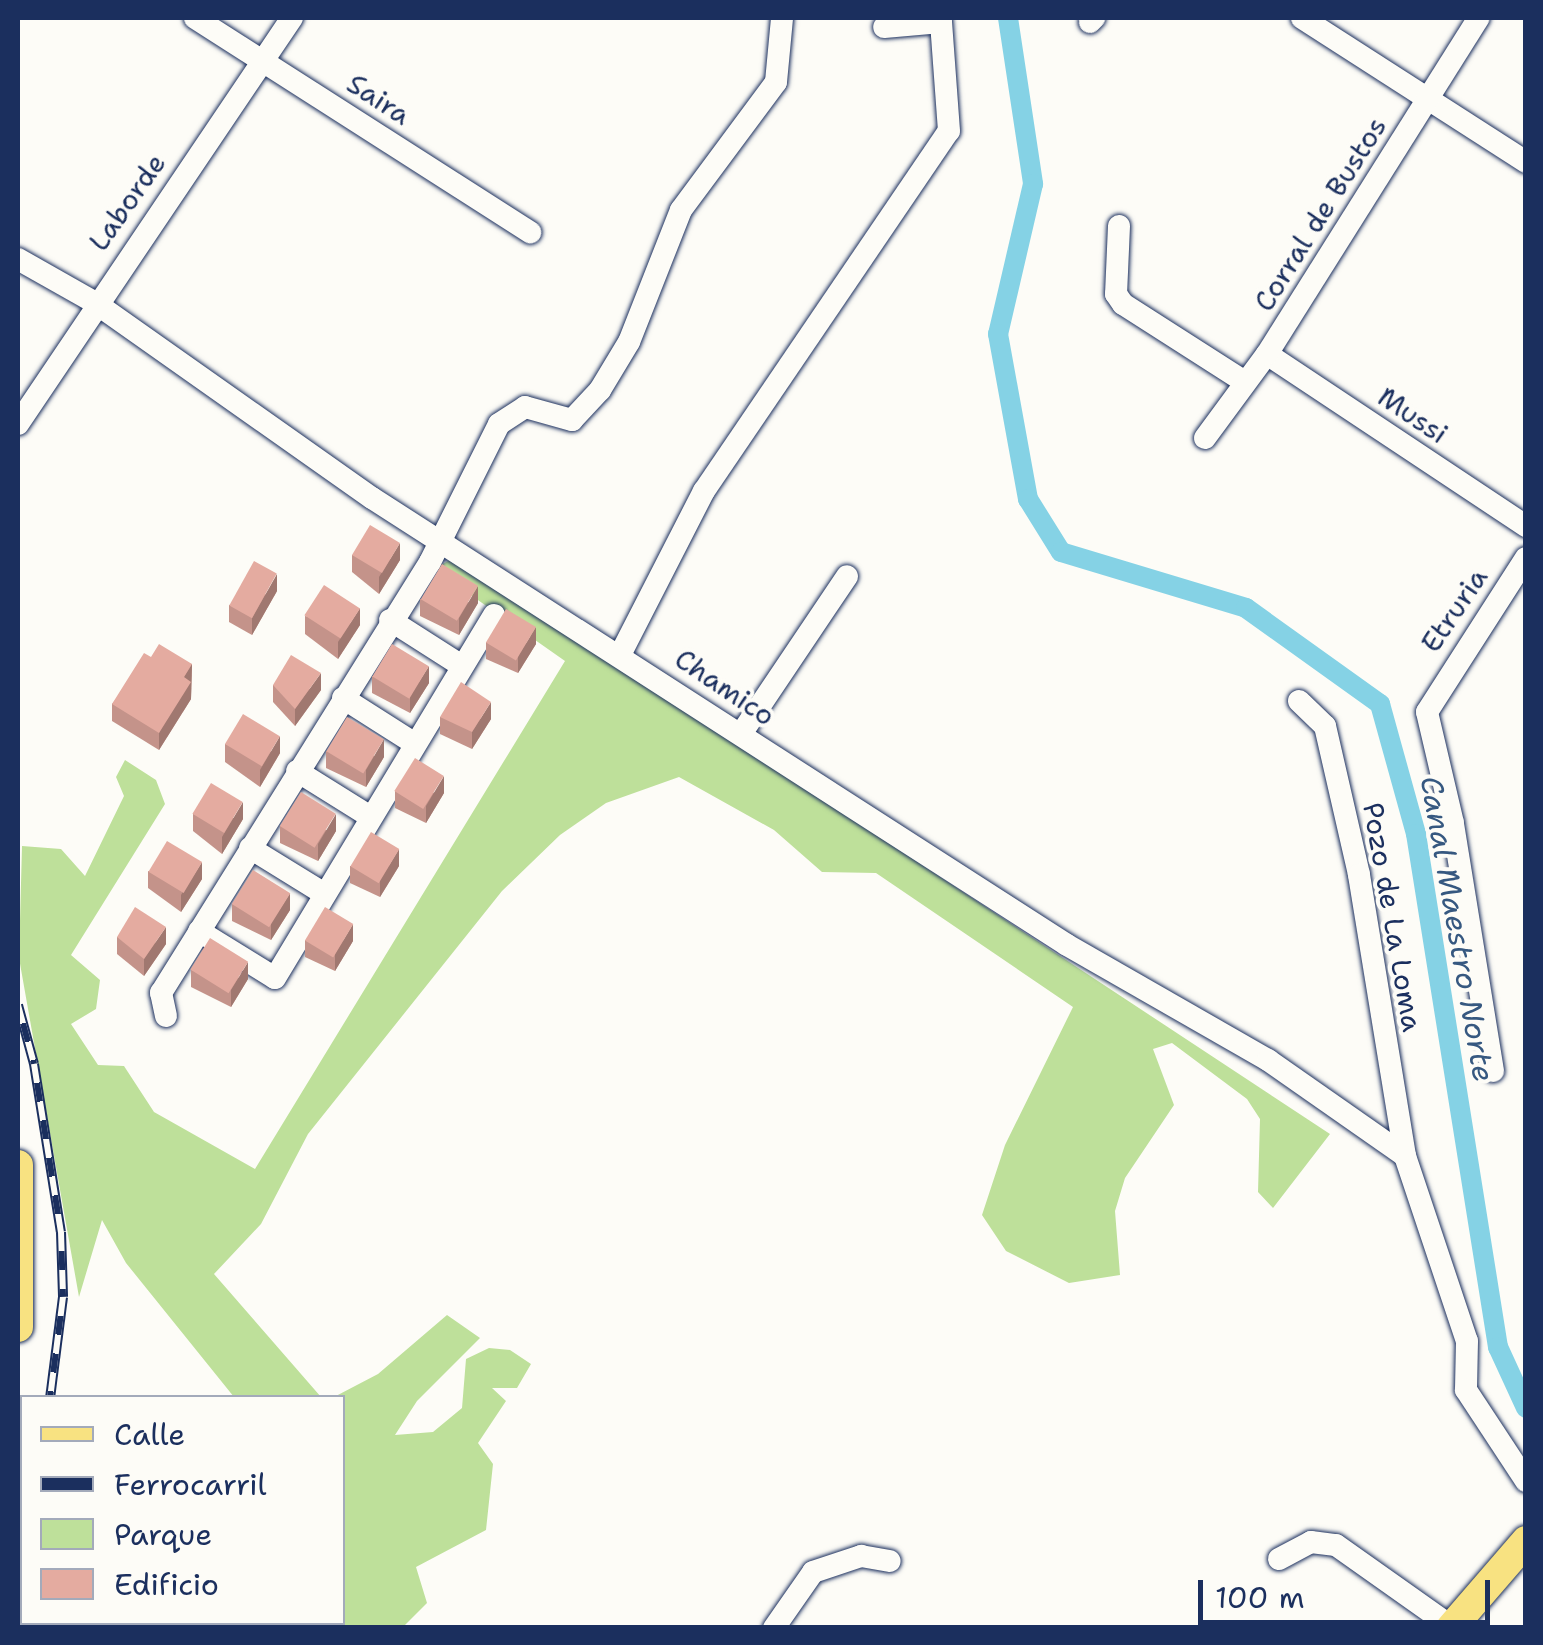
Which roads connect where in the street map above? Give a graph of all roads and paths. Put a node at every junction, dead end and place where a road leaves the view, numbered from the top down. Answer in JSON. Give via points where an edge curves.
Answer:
{"nodes":[{"id":1,"x":195,"y":18,"type":"edge"},
{"id":2,"x":292,"y":18,"type":"edge"},
{"id":3,"x":782,"y":18,"type":"edge"},
{"id":4,"x":1302,"y":18,"type":"edge"},
{"id":5,"x":1479,"y":18,"type":"edge"},
{"id":6,"x":884,"y":27,"type":"dead end"},
{"id":7,"x":263,"y":60,"type":"junction"},
{"id":8,"x":1428,"y":99,"type":"junction"},
{"id":9,"x":1526,"y":162,"type":"edge"},
{"id":10,"x":1119,"y":226,"type":"dead end"},
{"id":11,"x":530,"y":232,"type":"dead end"},
{"id":12,"x":18,"y":259,"type":"edge"},
{"id":13,"x":94,"y":302,"type":"junction"},
{"id":14,"x":1267,"y":354,"type":"junction"},
{"id":15,"x":1242,"y":380,"type":"junction"},
{"id":16,"x":18,"y":424,"type":"edge"},
{"id":17,"x":1205,"y":438,"type":"dead end"},
{"id":18,"x":1526,"y":526,"type":"edge"},
{"id":19,"x":442,"y":540,"type":"junction"},
{"id":20,"x":1526,"y":558,"type":"edge"},
{"id":21,"x":847,"y":576,"type":"dead end"},
{"id":22,"x":494,"y":615,"type":"dead end"},
{"id":23,"x":390,"y":620,"type":"junction"},
{"id":24,"x":621,"y":652,"type":"junction"},
{"id":25,"x":462,"y":666,"type":"junction"},
{"id":26,"x":343,"y":698,"type":"junction"},
{"id":27,"x":1299,"y":700,"type":"dead end"},
{"id":28,"x":741,"y":734,"type":"junction"},
{"id":29,"x":412,"y":742,"type":"junction"},
{"id":30,"x":297,"y":771,"type":"junction"},
{"id":31,"x":368,"y":816,"type":"junction"},
{"id":32,"x":250,"y":848,"type":"junction"},
{"id":33,"x":323,"y":892,"type":"junction"},
{"id":34,"x":200,"y":931,"type":"junction"},
{"id":35,"x":166,"y":1016,"type":"dead end"},
{"id":36,"x":1492,"y":1071,"type":"dead end"},
{"id":37,"x":1405,"y":1156,"type":"junction"},
{"id":38,"x":18,"y":1164,"type":"edge"},
{"id":39,"x":18,"y":1327,"type":"edge"},
{"id":40,"x":1526,"y":1481,"type":"edge"},
{"id":41,"x":1526,"y":1541,"type":"edge"},
{"id":42,"x":1279,"y":1559,"type":"dead end"},
{"id":43,"x":890,"y":1561,"type":"dead end"},
{"id":44,"x":1452,"y":1627,"type":"edge"},
{"id":45,"x":774,"y":1628,"type":"edge"}],
"edges":[{"from":1,"to":7,"type":"street","name":"Saira"},
{"from":2,"to":7,"type":"street","name":"Laborde"},
{"from":3,"to":19,"type":"street","via":[[776,82],[681,210],[629,342],[600,390],[572,420],[525,407],[500,424]]},
{"from":4,"to":8,"type":"street"},
{"from":5,"to":8,"type":"street","name":"Corral de Bustos"},
{"from":6,"to":24,"type":"street","via":[[941,22],[949,131],[704,491]]},
{"from":7,"to":11,"type":"street","name":"Saira"},
{"from":7,"to":13,"type":"street","name":"Laborde"},
{"from":8,"to":9,"type":"street"},
{"from":8,"to":14,"type":"street","name":"Corral de Bustos"},
{"from":10,"to":15,"type":"street","via":[[1116,294],[1123,304]]},
{"from":12,"to":13,"type":"street","name":"Chamico"},
{"from":13,"to":16,"type":"street","name":"Laborde"},
{"from":13,"to":19,"type":"street","name":"Chamico","via":[[250,418]]},
{"from":14,"to":15,"type":"street","name":"Corral de Bustos"},
{"from":14,"to":18,"type":"street","name":"Mussi"},
{"from":15,"to":17,"type":"street","name":"Corral de Bustos"},
{"from":19,"to":23,"type":"street"},
{"from":19,"to":24,"type":"street","name":"Chamico"},
{"from":20,"to":36,"type":"street","name":"Etruria","via":[[1426,712],[1452,823]]},
{"from":21,"to":28,"type":"street"},
{"from":22,"to":25,"type":"street"},
{"from":23,"to":25,"type":"street"},
{"from":23,"to":26,"type":"street"},
{"from":24,"to":28,"type":"street","name":"Chamico"},
{"from":25,"to":29,"type":"street"},
{"from":26,"to":29,"type":"street"},
{"from":26,"to":30,"type":"street"},
{"from":27,"to":37,"type":"street","name":"Pozo de La Loma","via":[[1326,726],[1359,875]]},
{"from":28,"to":37,"type":"street","name":"Chamico","via":[[1067,945],[1268,1060]]},
{"from":29,"to":31,"type":"street"},
{"from":30,"to":31,"type":"street"},
{"from":30,"to":32,"type":"street"},
{"from":31,"to":33,"type":"street"},
{"from":32,"to":33,"type":"street"},
{"from":32,"to":34,"type":"street"},
{"from":33,"to":34,"type":"street","via":[[275,978]]},
{"from":34,"to":35,"type":"street","via":[[161,994]]},
{"from":37,"to":40,"type":"street","via":[[1466,1342],[1466,1390]]},
{"from":38,"to":39,"type":"main road"},
{"from":41,"to":44,"type":"main road"},
{"from":42,"to":44,"type":"street","via":[[1311,1542],[1336,1545]]},
{"from":43,"to":45,"type":"street","via":[[861,1556],[813,1572]]}]}
